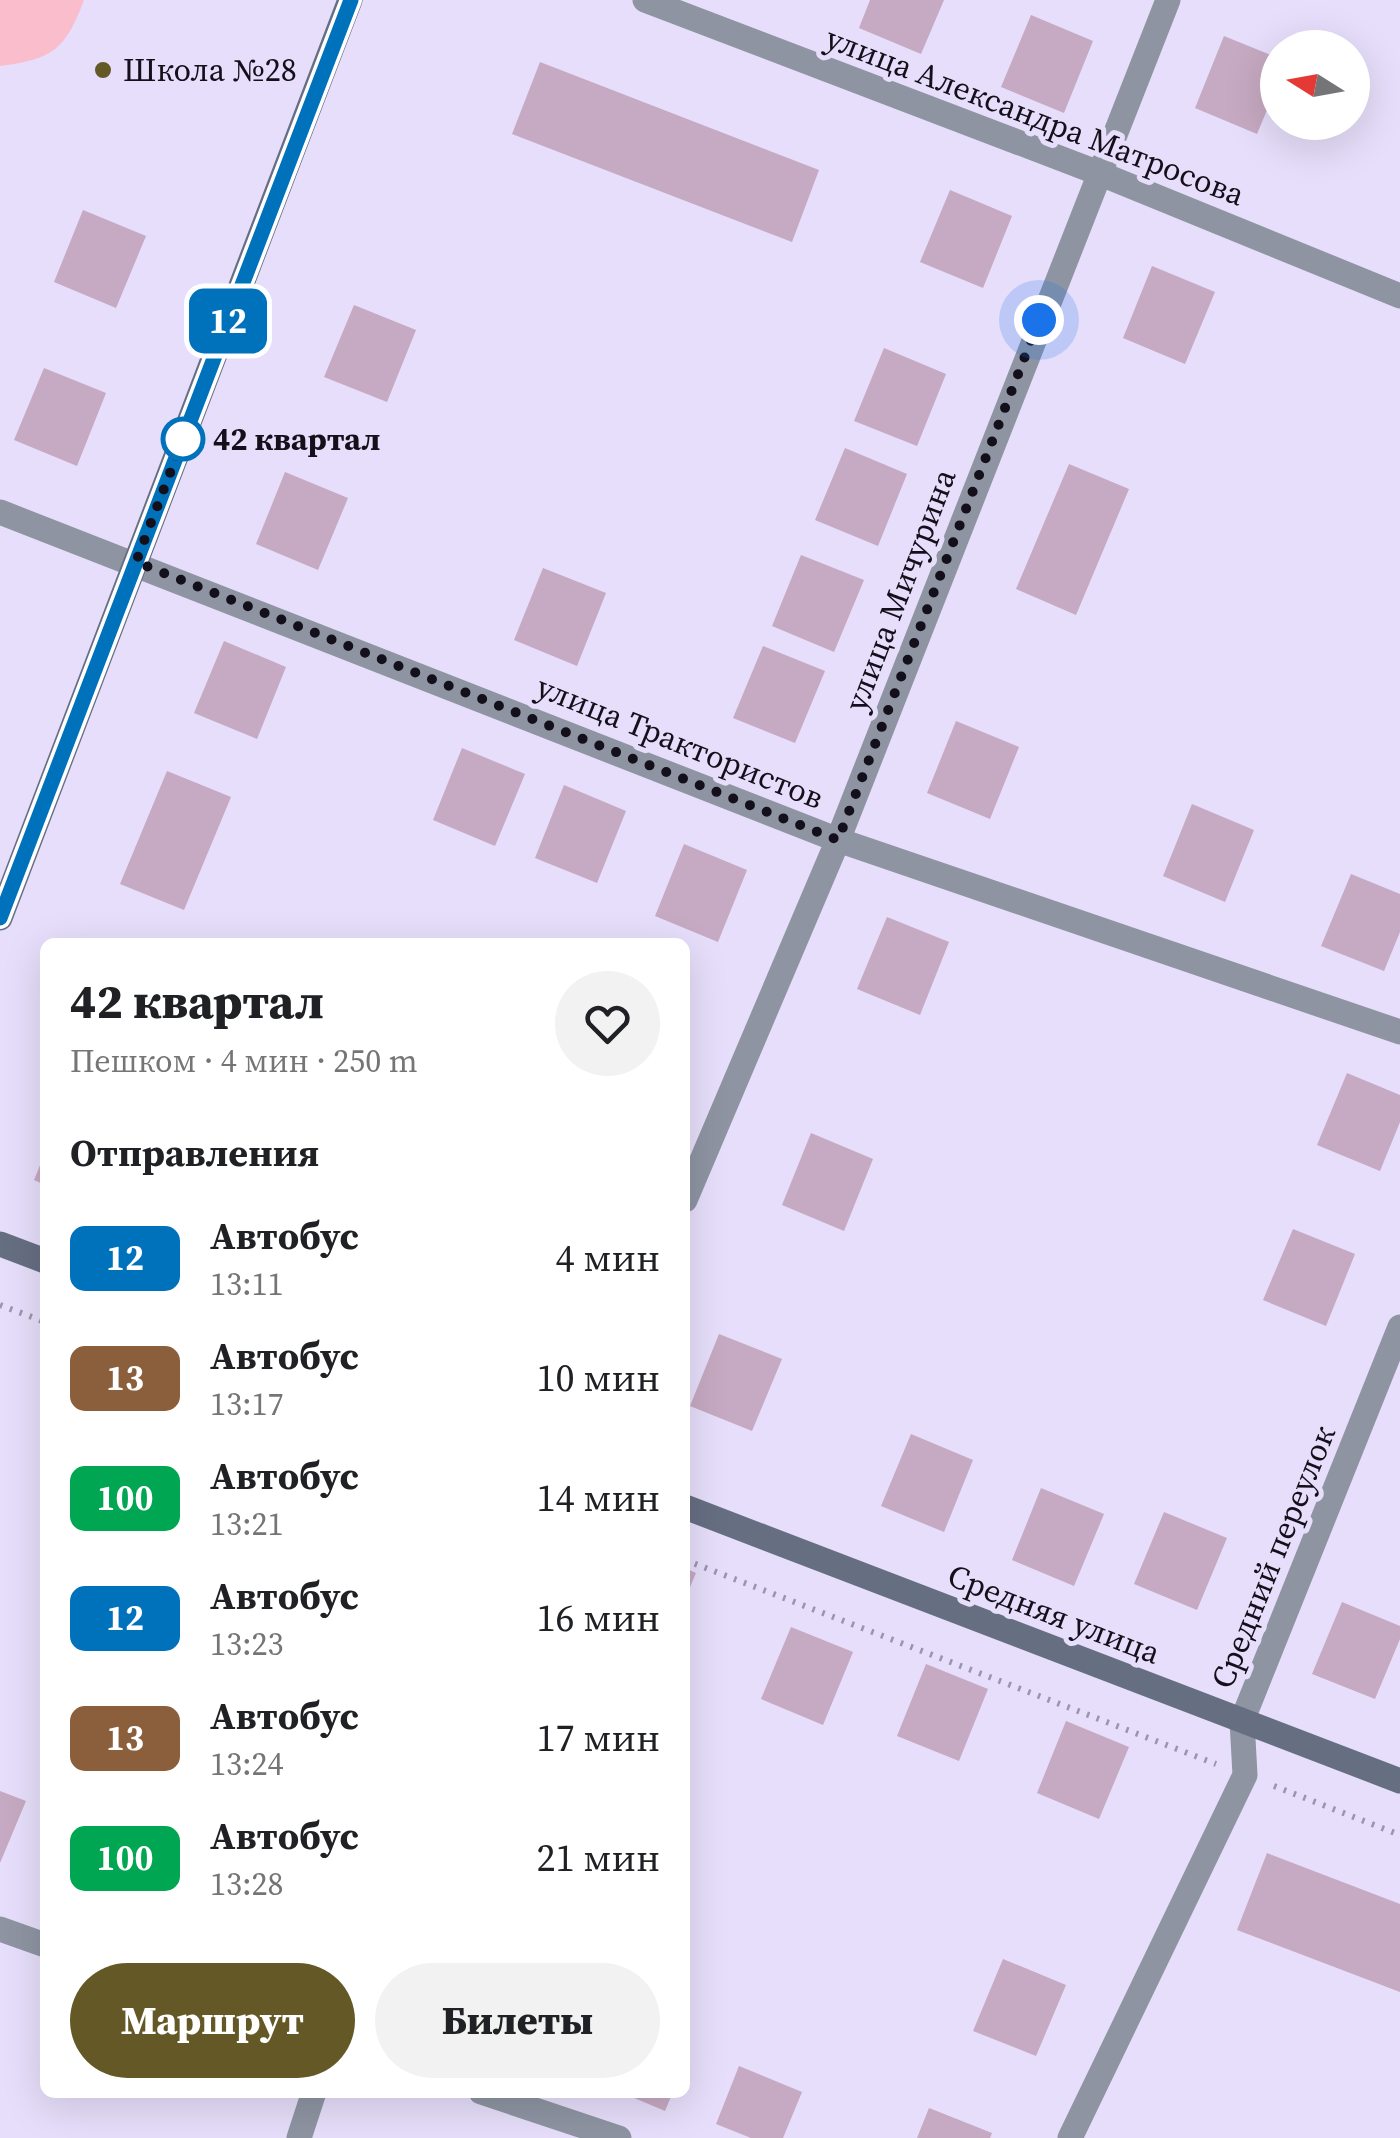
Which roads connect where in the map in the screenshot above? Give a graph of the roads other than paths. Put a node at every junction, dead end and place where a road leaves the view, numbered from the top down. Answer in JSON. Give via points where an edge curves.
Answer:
{"nodes":[{"id":1,"x":350,"y":0,"type":"edge"},
{"id":2,"x":645,"y":0,"type":"edge"},
{"id":3,"x":1168,"y":0,"type":"edge"},
{"id":4,"x":1096,"y":172,"type":"junction"},
{"id":5,"x":1400,"y":296,"type":"edge"},
{"id":6,"x":0,"y":512,"type":"edge"},
{"id":7,"x":136,"y":562,"type":"junction"},
{"id":8,"x":838,"y":840,"type":"junction"},
{"id":9,"x":0,"y":918,"type":"edge"},
{"id":10,"x":1400,"y":1032,"type":"edge"},
{"id":11,"x":690,"y":1188,"type":"edge"},
{"id":12,"x":0,"y":1244,"type":"edge"},
{"id":13,"x":40,"y":1259,"type":"edge"},
{"id":14,"x":1400,"y":1326,"type":"edge"},
{"id":15,"x":690,"y":1509,"type":"edge"},
{"id":16,"x":1242,"y":1720,"type":"junction"},
{"id":17,"x":1400,"y":1781,"type":"edge"},
{"id":18,"x":0,"y":1929,"type":"edge"},
{"id":19,"x":40,"y":1943,"type":"edge"},
{"id":20,"x":312,"y":2098,"type":"edge"},
{"id":21,"x":499,"y":2098,"type":"edge"},
{"id":22,"x":299,"y":2138,"type":"edge"},
{"id":23,"x":619,"y":2138,"type":"edge"},
{"id":24,"x":1070,"y":2138,"type":"edge"}],
"edges":[{"from":1,"to":7,"type":"main road"},
{"from":2,"to":4,"type":"street","name":"улица Александра Матросова"},
{"from":3,"to":4,"type":"street","name":"улица Мичурина"},
{"from":4,"to":5,"type":"street","name":"улица Александра Матросова"},
{"from":4,"to":8,"type":"street","name":"улица Мичурина"},
{"from":6,"to":7,"type":"street","name":"улица Трактористов"},
{"from":7,"to":8,"type":"street","name":"улица Трактористов"},
{"from":7,"to":9,"type":"main road"},
{"from":8,"to":10,"type":"street","name":"улица Трактористов"},
{"from":8,"to":11,"type":"street","name":"улица Мичурина"},
{"from":12,"to":13,"type":"main road"},
{"from":14,"to":16,"type":"street","name":"Средний переулок"},
{"from":15,"to":16,"type":"main road","name":"Средняя улица"},
{"from":16,"to":17,"type":"main road","name":"Средняя улица"},
{"from":16,"to":24,"type":"street","name":"Средний переулок","via":[[1244,1775]]},
{"from":18,"to":19,"type":"street"},
{"from":20,"to":22,"type":"street"},
{"from":21,"to":23,"type":"street"}]}
